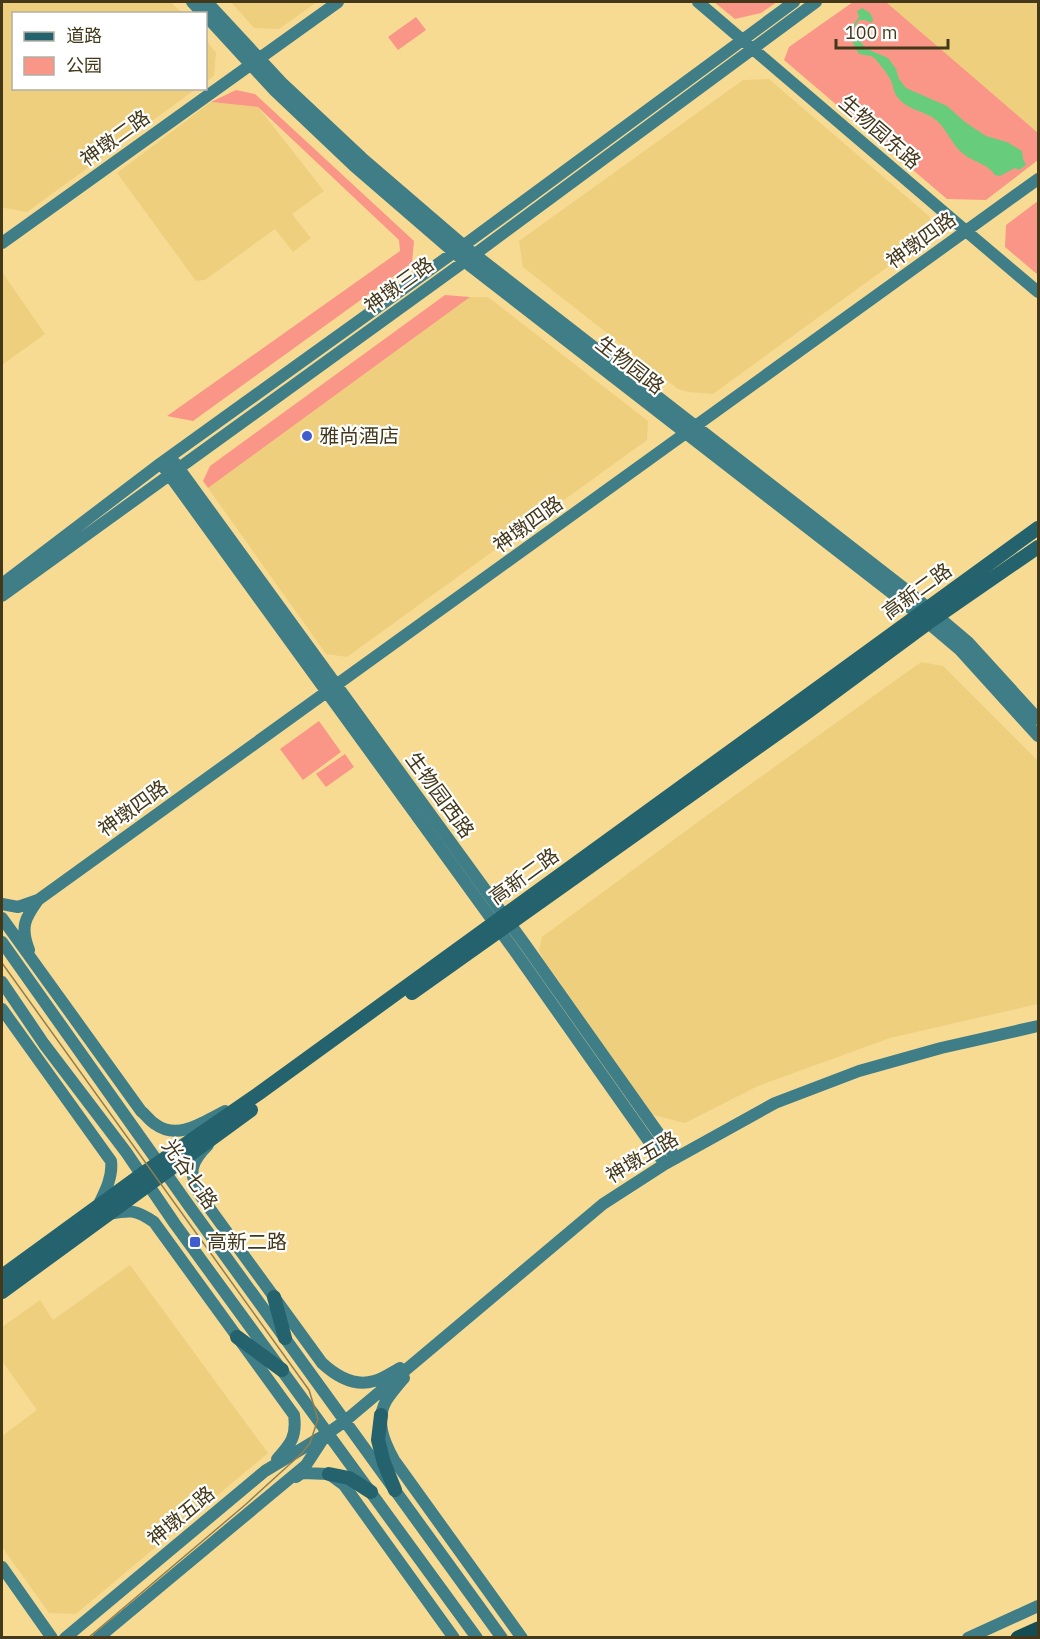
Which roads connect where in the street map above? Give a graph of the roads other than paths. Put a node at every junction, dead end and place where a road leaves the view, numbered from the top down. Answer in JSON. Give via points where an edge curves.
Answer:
{"nodes":[{"id":1,"x":207,"y":2,"type":"edge"},
{"id":2,"x":338,"y":2,"type":"edge"},
{"id":3,"x":698,"y":2,"type":"edge"},
{"id":4,"x":794,"y":2,"type":"edge"},
{"id":5,"x":816,"y":2,"type":"edge"},
{"id":6,"x":207,"y":18,"type":"edge"},
{"id":7,"x":742,"y":39,"type":"junction"},
{"id":8,"x":752,"y":48,"type":"junction"},
{"id":9,"x":255,"y":61,"type":"junction"},
{"id":10,"x":1038,"y":179,"type":"edge"},
{"id":11,"x":966,"y":231,"type":"junction"},
{"id":12,"x":2,"y":243,"type":"edge"},
{"id":13,"x":459,"y":249,"type":"junction"},
{"id":14,"x":469,"y":258,"type":"junction"},
{"id":15,"x":1038,"y":292,"type":"edge"},
{"id":16,"x":692,"y":430,"type":"junction"},
{"id":17,"x":166,"y":460,"type":"junction"},
{"id":18,"x":174,"y":471,"type":"junction"},
{"id":19,"x":1038,"y":528,"type":"edge"},
{"id":20,"x":1038,"y":547,"type":"edge"},
{"id":21,"x":2,"y":584,"type":"edge"},
{"id":22,"x":2,"y":596,"type":"edge"},
{"id":23,"x":928,"y":616,"type":"junction"},
{"id":24,"x":333,"y":689,"type":"junction"},
{"id":25,"x":1038,"y":719,"type":"edge"},
{"id":26,"x":1038,"y":736,"type":"edge"},
{"id":27,"x":38,"y":900,"type":"junction"},
{"id":28,"x":2,"y":904,"type":"edge"},
{"id":29,"x":2,"y":918,"type":"edge"},
{"id":30,"x":501,"y":923,"type":"junction"},
{"id":31,"x":2,"y":942,"type":"edge"},
{"id":32,"x":34,"y":962,"type":"junction"},
{"id":33,"x":2,"y":982,"type":"edge"},
{"id":34,"x":5,"y":1013,"type":"edge"},
{"id":35,"x":1038,"y":1026,"type":"edge"},
{"id":36,"x":44,"y":1044,"type":"junction"},
{"id":37,"x":94,"y":1045,"type":"junction"},
{"id":38,"x":108,"y":1092,"type":"junction"},
{"id":39,"x":258,"y":1094,"type":"junction"},
{"id":40,"x":121,"y":1111,"type":"junction"},
{"id":41,"x":102,"y":1123,"type":"junction"},
{"id":42,"x":225,"y":1128,"type":"junction"},
{"id":43,"x":172,"y":1132,"type":"junction"},
{"id":44,"x":670,"y":1161,"type":"junction"},
{"id":45,"x":162,"y":1168,"type":"junction"},
{"id":46,"x":112,"y":1170,"type":"junction"},
{"id":47,"x":145,"y":1180,"type":"junction"},
{"id":48,"x":193,"y":1182,"type":"junction"},
{"id":49,"x":103,"y":1210,"type":"junction"},
{"id":50,"x":192,"y":1210,"type":"junction"},
{"id":51,"x":141,"y":1213,"type":"junction"},
{"id":52,"x":182,"y":1234,"type":"junction"},
{"id":53,"x":199,"y":1257,"type":"junction"},
{"id":54,"x":2,"y":1276,"type":"edge"},
{"id":55,"x":2,"y":1292,"type":"edge"},
{"id":56,"x":274,"y":1297,"type":"junction"},
{"id":57,"x":209,"y":1299,"type":"junction"},
{"id":58,"x":237,"y":1337,"type":"junction"},
{"id":59,"x":285,"y":1338,"type":"junction"},
{"id":60,"x":421,"y":1357,"type":"junction"},
{"id":61,"x":305,"y":1366,"type":"junction"},
{"id":62,"x":282,"y":1370,"type":"junction"},
{"id":63,"x":291,"y":1382,"type":"junction"},
{"id":64,"x":354,"y":1383,"type":"junction"},
{"id":65,"x":381,"y":1415,"type":"junction"},
{"id":66,"x":345,"y":1421,"type":"junction"},
{"id":67,"x":296,"y":1428,"type":"junction"},
{"id":68,"x":328,"y":1433,"type":"junction"},
{"id":69,"x":265,"y":1471,"type":"junction"},
{"id":70,"x":329,"y":1474,"type":"junction"},
{"id":71,"x":395,"y":1490,"type":"junction"},
{"id":72,"x":371,"y":1492,"type":"junction"},
{"id":73,"x":272,"y":1493,"type":"junction"},
{"id":74,"x":2,"y":1567,"type":"edge"},
{"id":75,"x":1038,"y":1606,"type":"edge"},
{"id":76,"x":1038,"y":1629,"type":"edge"},
{"id":77,"x":52,"y":1638,"type":"edge"},
{"id":78,"x":65,"y":1638,"type":"edge"},
{"id":79,"x":98,"y":1638,"type":"edge"},
{"id":80,"x":454,"y":1638,"type":"edge"},
{"id":81,"x":477,"y":1638,"type":"edge"},
{"id":82,"x":502,"y":1638,"type":"edge"},
{"id":83,"x":522,"y":1638,"type":"edge"},
{"id":84,"x":968,"y":1638,"type":"edge"},
{"id":85,"x":1018,"y":1638,"type":"edge"}],
"edges":[{"from":1,"to":9,"type":"street","name":"生物园路"},
{"from":2,"to":9,"type":"street","name":"神墩二路"},
{"from":3,"to":7,"type":"street","name":"生物园东路"},
{"from":4,"to":7,"type":"street","name":"神墩三路"},
{"from":5,"to":8,"type":"street","name":"神墩三路"},
{"from":6,"to":9,"type":"street","name":"生物园路"},
{"from":7,"to":8,"type":"street","name":"生物园东路"},
{"from":7,"to":13,"type":"street","name":"神墩三路"},
{"from":8,"to":11,"type":"street","name":"生物园东路"},
{"from":8,"to":14,"type":"street","name":"神墩三路"},
{"from":9,"to":12,"type":"street","name":"神墩二路"},
{"from":9,"to":13,"type":"street","name":"生物园路","via":[[275,92],[354,166]]},
{"from":10,"to":11,"type":"street","name":"神墩四路"},
{"from":11,"to":15,"type":"street","name":"生物园东路"},
{"from":11,"to":16,"type":"street","name":"神墩四路"},
{"from":13,"to":14,"type":"street","name":"生物园路"},
{"from":13,"to":17,"type":"street","name":"神墩三路"},
{"from":14,"to":16,"type":"street","name":"生物园路"},
{"from":14,"to":18,"type":"street","name":"神墩三路"},
{"from":16,"to":23,"type":"street","name":"生物园路","via":[[900,585]]},
{"from":16,"to":24,"type":"street","name":"神墩四路"},
{"from":17,"to":18,"type":"street","name":"生物园西路"},
{"from":17,"to":21,"type":"street","name":"神墩三路"},
{"from":18,"to":22,"type":"street","name":"神墩三路"},
{"from":18,"to":24,"type":"street","name":"生物园西路"},
{"from":19,"to":23,"type":"main road","name":"高新二路"},
{"from":20,"to":23,"type":"main road","name":"高新二路"},
{"from":23,"to":25,"type":"street","name":"生物园路","via":[[968,642]]},
{"from":23,"to":26,"type":"street","name":"生物园路"},
{"from":23,"to":30,"type":"main road","name":"高新二路","via":[[809,711]]},
{"from":24,"to":27,"type":"street","name":"神墩四路"},
{"from":24,"to":30,"type":"street","name":"生物园西路"},
{"from":27,"to":28,"type":"street","via":[[18,907]]},
{"from":27,"to":32,"type":"street","via":[[23,927]]},
{"from":29,"to":32,"type":"street"},
{"from":30,"to":39,"type":"main road","name":"高新二路"},
{"from":30,"to":42,"type":"main road","name":"高新二路"},
{"from":30,"to":44,"type":"street","name":"生物园西路"},
{"from":31,"to":38,"type":"street","name":"光谷七路"},
{"from":32,"to":37,"type":"street"},
{"from":33,"to":36,"type":"street","name":"光谷七路"},
{"from":34,"to":36,"type":"street"},
{"from":34,"to":46,"type":"street","via":[[111,1161]]},
{"from":35,"to":44,"type":"street","name":"神墩五路","via":[[859,1071],[775,1103]]},
{"from":36,"to":41,"type":"street","name":"光谷七路"},
{"from":37,"to":38,"type":"street"},
{"from":37,"to":43,"type":"street","via":[[141,1111],[155,1125]]},
{"from":38,"to":40,"type":"street","name":"光谷七路"},
{"from":39,"to":43,"type":"street","via":[[190,1129]]},
{"from":39,"to":45,"type":"main road","name":"高新二路"},
{"from":40,"to":43,"type":"street","via":[[140,1124]]},
{"from":40,"to":45,"type":"street","name":"光谷七路"},
{"from":41,"to":46,"type":"street","via":[[113,1152]]},
{"from":41,"to":47,"type":"street","name":"光谷七路"},
{"from":42,"to":45,"type":"main road","name":"高新二路"},
{"from":42,"to":48,"type":"street","via":[[197,1159]]},
{"from":44,"to":60,"type":"street","name":"神墩五路","via":[[603,1204]]},
{"from":45,"to":47,"type":"main road","name":"高新二路"},
{"from":45,"to":50,"type":"street","name":"光谷七路"},
{"from":46,"to":49,"type":"street"},
{"from":47,"to":49,"type":"main road","name":"高新二路"},
{"from":47,"to":52,"type":"street","name":"光谷七路"},
{"from":48,"to":50,"type":"street"},
{"from":48,"to":56,"type":"street"},
{"from":49,"to":51,"type":"street"},
{"from":49,"to":54,"type":"main road","name":"高新二路"},
{"from":49,"to":55,"type":"main road","name":"高新二路"},
{"from":50,"to":59,"type":"street","name":"光谷七路"},
{"from":51,"to":52,"type":"street","via":[[170,1224]]},
{"from":51,"to":57,"type":"street","via":[[153,1222]]},
{"from":52,"to":53,"type":"street","name":"光谷七路"},
{"from":53,"to":57,"type":"street"},
{"from":53,"to":62,"type":"street","name":"光谷七路"},
{"from":56,"to":59,"type":"main road"},
{"from":56,"to":64,"type":"street","via":[[322,1363]]},
{"from":57,"to":58,"type":"street"},
{"from":58,"to":62,"type":"main road"},
{"from":58,"to":67,"type":"street","via":[[294,1415]]},
{"from":59,"to":61,"type":"street","name":"光谷七路"},
{"from":60,"to":64,"type":"street","via":[[374,1381]]},
{"from":60,"to":65,"type":"street","via":[[387,1400]]},
{"from":60,"to":66,"type":"street","name":"神墩五路"},
{"from":61,"to":64,"type":"street","via":[[321,1376]]},
{"from":61,"to":66,"type":"street","name":"光谷七路"},
{"from":62,"to":63,"type":"street","name":"光谷七路"},
{"from":63,"to":67,"type":"street","via":[[301,1414]]},
{"from":63,"to":68,"type":"street","name":"光谷七路"},
{"from":65,"to":71,"type":"main road","via":[[378,1440]]},
{"from":65,"to":83,"type":"street","via":[[386,1446],[394,1460]]},
{"from":66,"to":68,"type":"street","name":"神墩五路"},
{"from":66,"to":71,"type":"street","name":"光谷七路"},
{"from":67,"to":69,"type":"street","via":[[290,1445]]},
{"from":68,"to":69,"type":"street","name":"神墩五路"},
{"from":68,"to":72,"type":"street","name":"光谷七路"},
{"from":68,"to":73,"type":"street","name":"神墩五路","via":[[306,1465]]},
{"from":69,"to":78,"type":"street","name":"神墩五路"},
{"from":70,"to":72,"type":"main road","via":[[349,1478]]},
{"from":70,"to":73,"type":"street","via":[[302,1473]]},
{"from":70,"to":80,"type":"street","via":[[344,1485]]},
{"from":71,"to":82,"type":"street","name":"光谷七路"},
{"from":72,"to":81,"type":"street","name":"光谷七路"},
{"from":73,"to":79,"type":"street","name":"神墩五路"},
{"from":74,"to":77,"type":"street"},
{"from":75,"to":84,"type":"street"},
{"from":76,"to":85,"type":"highway"}]}
